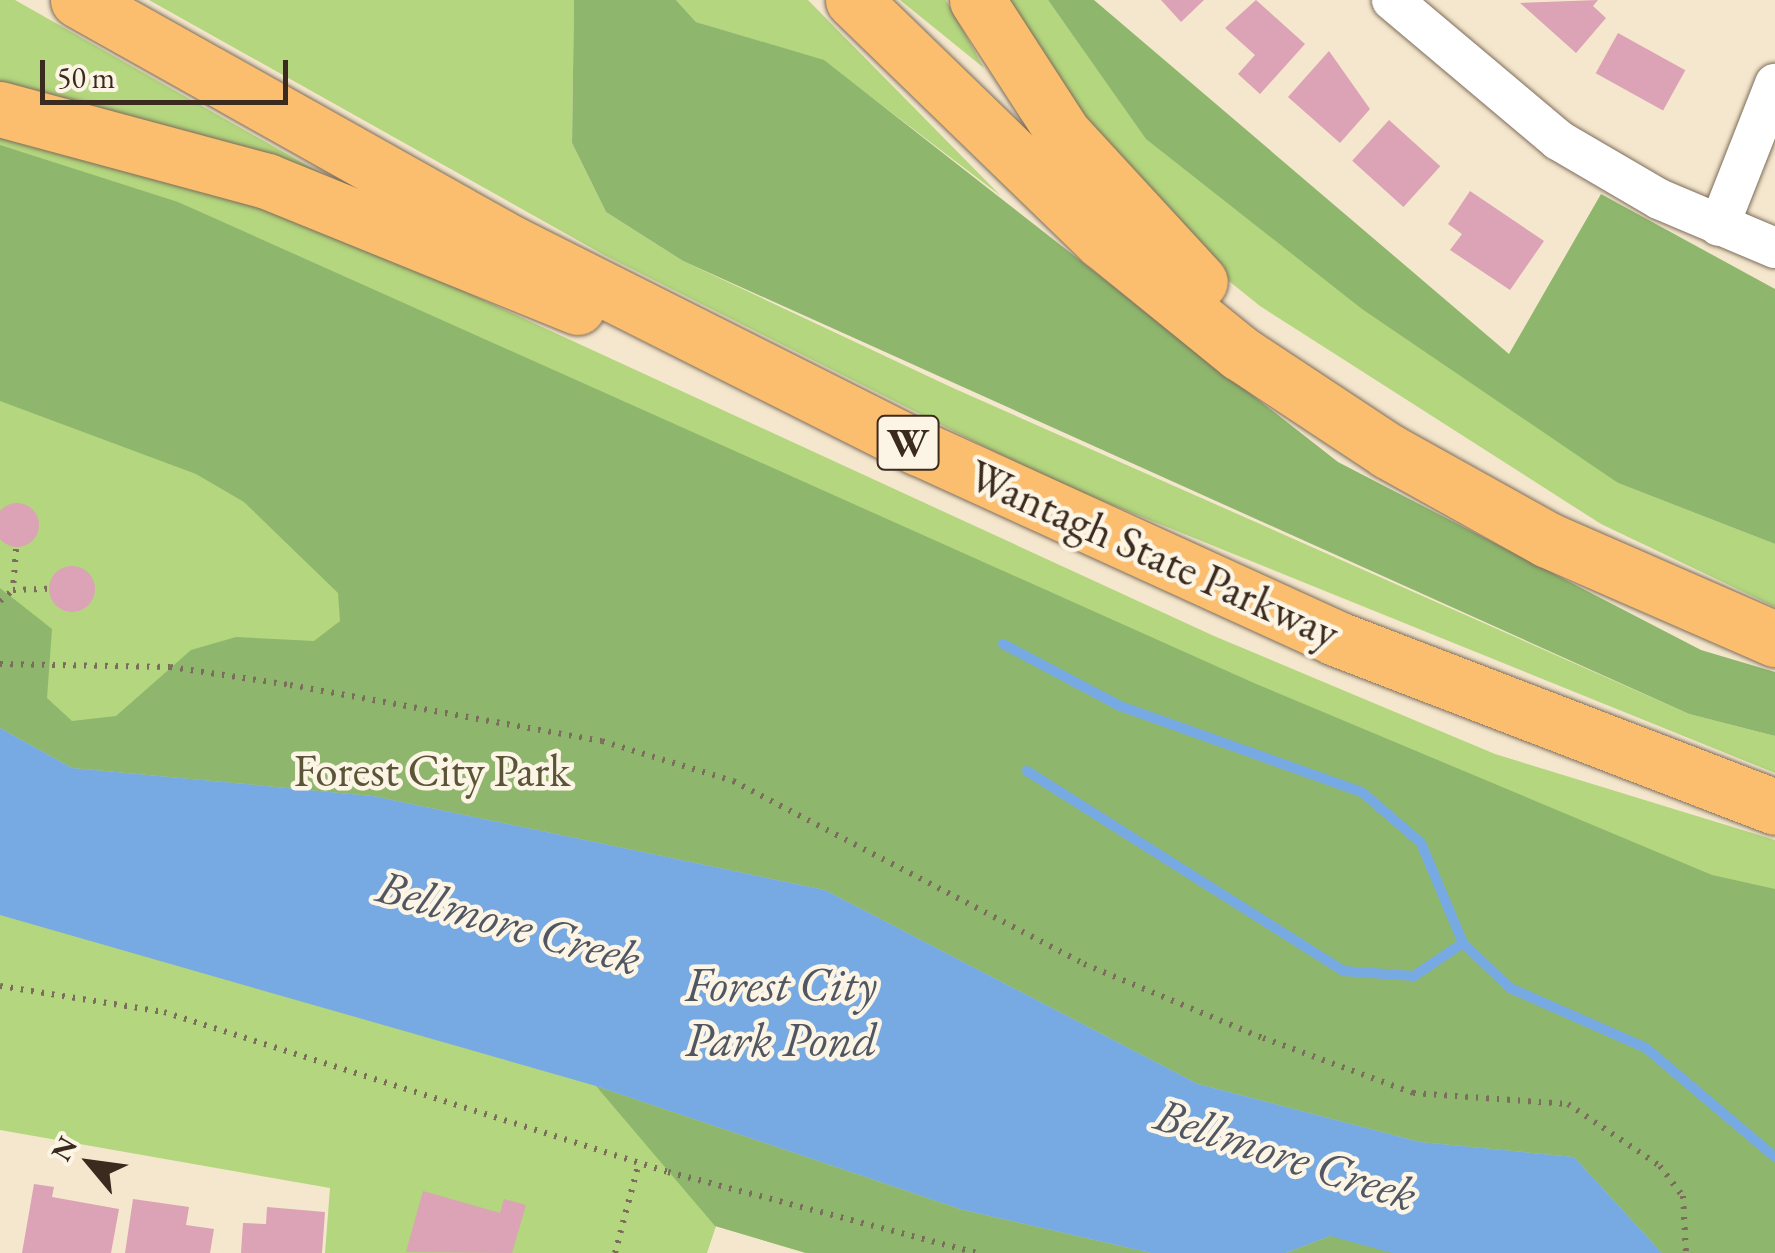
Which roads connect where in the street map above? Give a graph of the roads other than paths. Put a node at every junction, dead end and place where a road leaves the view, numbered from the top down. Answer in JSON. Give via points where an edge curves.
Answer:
{"nodes":[{"id":1,"x":78,"y":0,"type":"edge"},
{"id":2,"x":853,"y":0,"type":"edge"},
{"id":3,"x":977,"y":0,"type":"edge"},
{"id":4,"x":1392,"y":0,"type":"edge"},
{"id":5,"x":1775,"y":84,"type":"edge"},
{"id":6,"x":0,"y":108,"type":"edge"},
{"id":7,"x":1719,"y":226,"type":"junction"},
{"id":8,"x":1775,"y":248,"type":"edge"},
{"id":9,"x":735,"y":360,"type":"junction"},
{"id":10,"x":1388,"y":451,"type":"junction"},
{"id":11,"x":1775,"y":639,"type":"edge"},
{"id":12,"x":1775,"y":807,"type":"edge"}],
"edges":[{"from":1,"to":9,"type":"highway","name":"Wantagh State Parkway","number":"W"},
{"from":2,"to":10,"type":"highway","via":[[1102,242],[1240,353]]},
{"from":3,"to":10,"type":"highway","via":[[1063,133],[1125,205]]},
{"from":4,"to":7,"type":"street","via":[[1558,140]]},
{"from":5,"to":7,"type":"street"},
{"from":6,"to":9,"type":"highway","via":[[266,181],[495,280]]},
{"from":7,"to":8,"type":"street"},
{"from":9,"to":12,"type":"highway","name":"Wantagh State Parkway","number":"W","via":[[1335,638]]},
{"from":10,"to":11,"type":"highway","via":[[1548,540]]}]}
